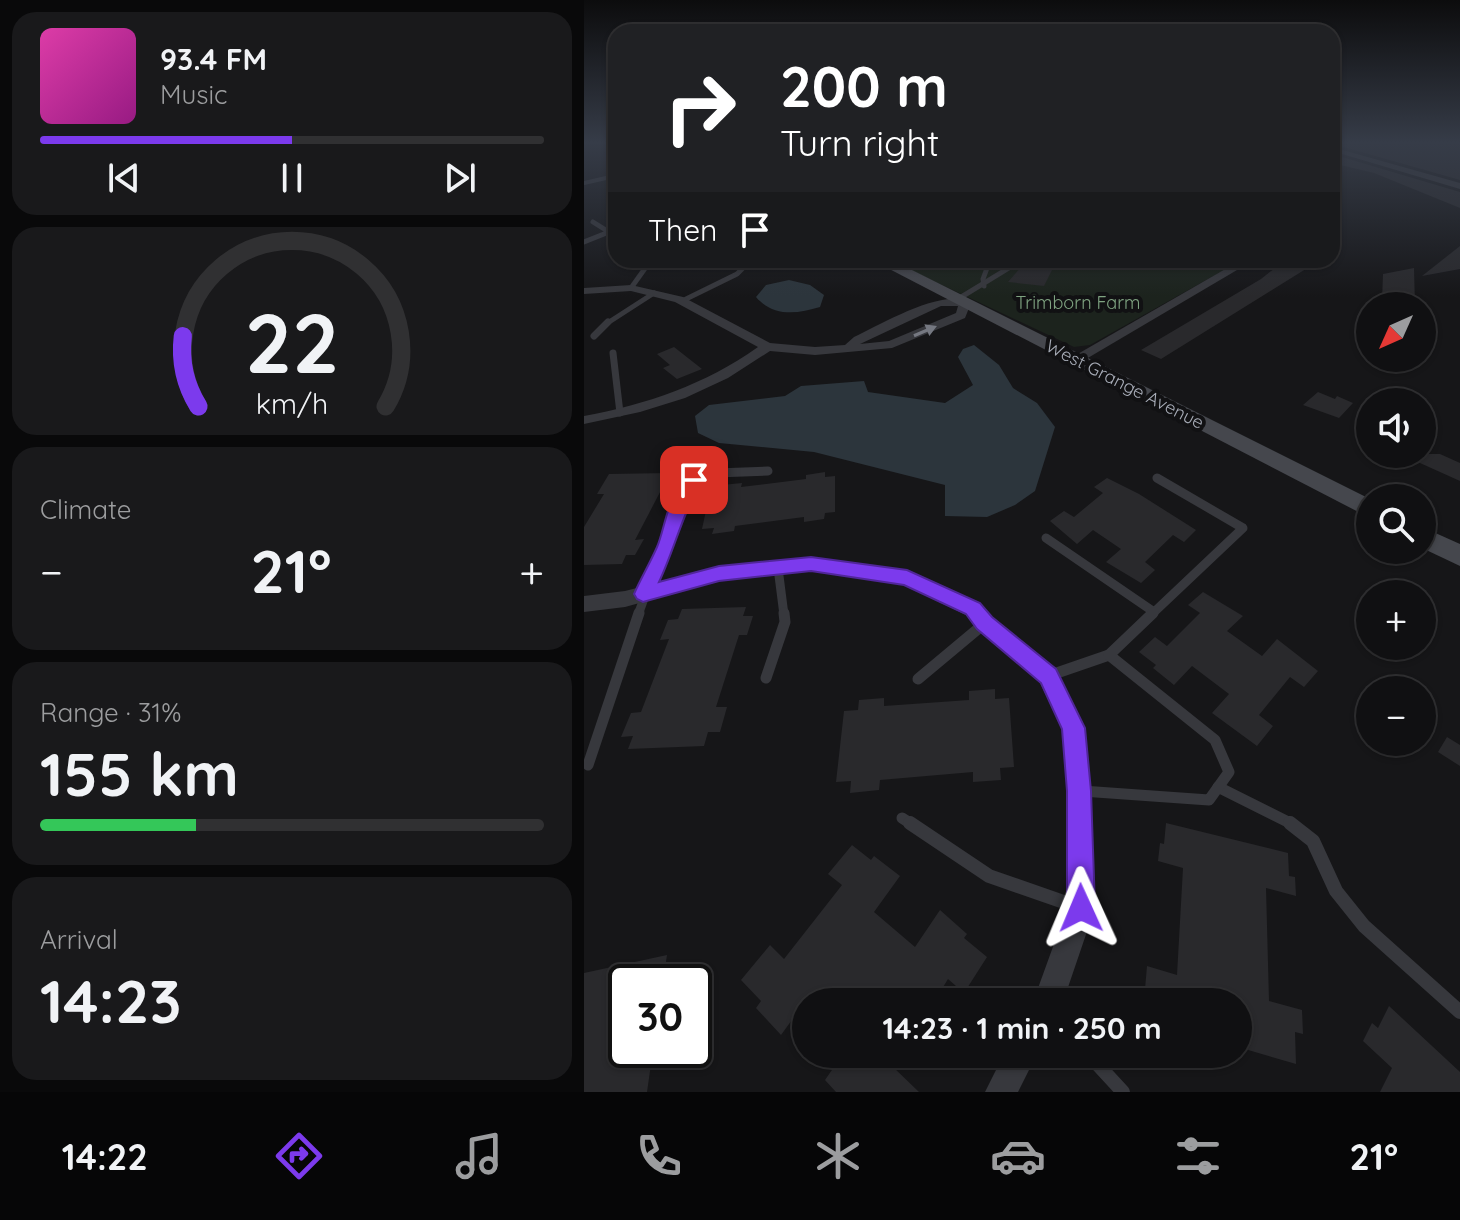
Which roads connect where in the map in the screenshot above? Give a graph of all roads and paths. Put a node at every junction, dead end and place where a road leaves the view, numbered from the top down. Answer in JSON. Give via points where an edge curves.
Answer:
{"nodes":[{"id":1,"x":593,"y":222,"type":"dead end"},
{"id":2,"x":608,"y":231,"type":"edge"},
{"id":3,"x":608,"y":232,"type":"edge"},
{"id":4,"x":584,"y":242,"type":"edge"},
{"id":5,"x":646,"y":268,"type":"edge"},
{"id":6,"x":743,"y":268,"type":"edge"},
{"id":7,"x":896,"y":268,"type":"edge"},
{"id":8,"x":987,"y":268,"type":"edge"},
{"id":9,"x":1010,"y":268,"type":"edge"},
{"id":10,"x":1235,"y":268,"type":"edge"},
{"id":11,"x":984,"y":286,"type":"junction"},
{"id":12,"x":631,"y":288,"type":"junction"},
{"id":13,"x":584,"y":291,"type":"edge"},
{"id":14,"x":654,"y":293,"type":"junction"},
{"id":15,"x":682,"y":301,"type":"junction"},
{"id":16,"x":962,"y":301,"type":"junction"},
{"id":17,"x":594,"y":336,"type":"dead end"},
{"id":18,"x":767,"y":347,"type":"junction"},
{"id":19,"x":850,"y":347,"type":"junction"},
{"id":20,"x":613,"y":353,"type":"dead end"},
{"id":21,"x":1076,"y":359,"type":"junction"},
{"id":22,"x":620,"y":413,"type":"junction"},
{"id":23,"x":584,"y":420,"type":"edge"},
{"id":24,"x":768,"y":471,"type":"dead end"},
{"id":25,"x":1157,"y":478,"type":"dead end"},
{"id":26,"x":1356,"y":502,"type":"edge"},
{"id":27,"x":1046,"y":538,"type":"dead end"},
{"id":28,"x":1436,"y":543,"type":"edge"},
{"id":29,"x":1460,"y":556,"type":"edge"},
{"id":30,"x":778,"y":568,"type":"junction"},
{"id":31,"x":645,"y":593,"type":"junction"},
{"id":32,"x":584,"y":604,"type":"edge"},
{"id":33,"x":1154,"y":612,"type":"junction"},
{"id":34,"x":985,"y":623,"type":"junction"},
{"id":35,"x":1109,"y":655,"type":"junction"},
{"id":36,"x":1048,"y":676,"type":"junction"},
{"id":37,"x":766,"y":678,"type":"dead end"},
{"id":38,"x":918,"y":679,"type":"dead end"},
{"id":39,"x":588,"y":765,"type":"dead end"},
{"id":40,"x":1218,"y":787,"type":"junction"},
{"id":41,"x":1079,"y":791,"type":"junction"},
{"id":42,"x":902,"y":818,"type":"dead end"},
{"id":43,"x":1081,"y":908,"type":"junction"},
{"id":44,"x":1053,"y":988,"type":"edge"},
{"id":45,"x":1460,"y":1012,"type":"edge"},
{"id":46,"x":1014,"y":1068,"type":"edge"},
{"id":47,"x":1101,"y":1068,"type":"edge"},
{"id":48,"x":1001,"y":1092,"type":"edge"},
{"id":49,"x":1123,"y":1092,"type":"edge"}],
"edges":[{"from":1,"to":2,"type":"lane"},
{"from":3,"to":4,"type":"lane"},
{"from":5,"to":12,"type":"lane"},
{"from":6,"to":15,"type":"lane"},
{"from":7,"to":16,"type":"street","name":"West Grange Avenue"},
{"from":8,"to":11,"type":"lane"},
{"from":9,"to":11,"type":"lane"},
{"from":10,"to":21,"type":"street"},
{"from":11,"to":16,"type":"lane"},
{"from":12,"to":13,"type":"street"},
{"from":12,"to":14,"type":"street"},
{"from":14,"to":15,"type":"street"},
{"from":14,"to":17,"type":"lane","via":[[614,316]]},
{"from":15,"to":18,"type":"street"},
{"from":16,"to":19,"type":"street","via":[[939,303]]},
{"from":19,"to":16,"type":"street","one_way":true,"via":[[892,344],[923,333],[961,315]]},
{"from":16,"to":21,"type":"street","name":"West Grange Avenue"},
{"from":18,"to":19,"type":"street"},
{"from":18,"to":22,"type":"street","via":[[731,374],[678,399]]},
{"from":20,"to":22,"type":"lane"},
{"from":21,"to":26,"type":"street","name":"West Grange Avenue"},
{"from":22,"to":23,"type":"street"},
{"from":24,"to":31,"type":"lane","via":[[716,473],[694,480],[682,496]]},
{"from":25,"to":33,"type":"lane","via":[[1243,528]]},
{"from":27,"to":33,"type":"lane"},
{"from":28,"to":29,"type":"street"},
{"from":30,"to":31,"type":"street","via":[[719,574]]},
{"from":30,"to":34,"type":"street","via":[[811,564],[907,578],[973,609]]},
{"from":30,"to":37,"type":"lane","via":[[785,622]]},
{"from":31,"to":32,"type":"street"},
{"from":31,"to":39,"type":"lane"},
{"from":33,"to":35,"type":"lane"},
{"from":34,"to":36,"type":"street"},
{"from":34,"to":38,"type":"lane"},
{"from":35,"to":36,"type":"lane"},
{"from":35,"to":40,"type":"lane","via":[[1215,740],[1229,772]]},
{"from":36,"to":41,"type":"street","via":[[1073,728]]},
{"from":40,"to":41,"type":"lane","via":[[1209,800]]},
{"from":40,"to":45,"type":"lane","via":[[1294,825],[1313,841],[1336,891],[1364,926]]},
{"from":41,"to":43,"type":"street"},
{"from":42,"to":43,"type":"lane","via":[[989,876]]},
{"from":43,"to":44,"type":"street"},
{"from":46,"to":48,"type":"street"},
{"from":47,"to":49,"type":"lane"}]}
